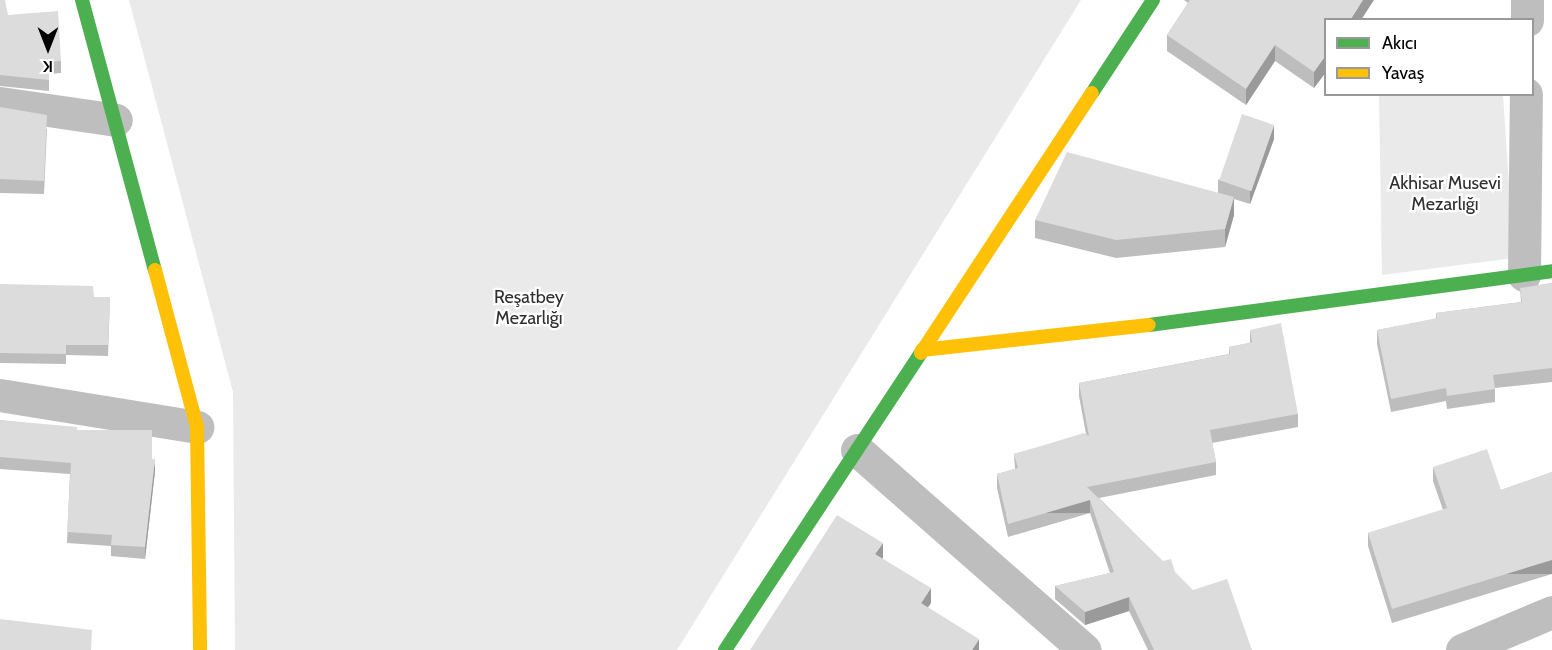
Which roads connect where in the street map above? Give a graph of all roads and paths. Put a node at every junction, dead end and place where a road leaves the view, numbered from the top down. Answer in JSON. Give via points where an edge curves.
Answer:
{"nodes":[{"id":1,"x":82,"y":0,"type":"edge"},
{"id":2,"x":1153,"y":0,"type":"edge"},
{"id":3,"x":1527,"y":0,"type":"edge"},
{"id":4,"x":1527,"y":18,"type":"edge"},
{"id":5,"x":1526,"y":96,"type":"edge"},
{"id":6,"x":0,"y":103,"type":"edge"},
{"id":7,"x":116,"y":120,"type":"junction"},
{"id":8,"x":1538,"y":273,"type":"edge"},
{"id":9,"x":922,"y":350,"type":"junction"},
{"id":10,"x":0,"y":395,"type":"edge"},
{"id":11,"x":196,"y":428,"type":"junction"},
{"id":12,"x":857,"y":450,"type":"junction"},
{"id":13,"x":1552,"y":612,"type":"edge"},
{"id":14,"x":200,"y":650,"type":"edge"},
{"id":15,"x":725,"y":650,"type":"edge"},
{"id":16,"x":1085,"y":650,"type":"edge"},
{"id":17,"x":1462,"y":650,"type":"edge"}],
"edges":[{"from":1,"to":7,"type":"street"},
{"from":2,"to":9,"type":"street"},
{"from":3,"to":4,"type":"street"},
{"from":5,"to":8,"type":"street"},
{"from":6,"to":7,"type":"street"},
{"from":7,"to":11,"type":"street"},
{"from":8,"to":9,"type":"street","via":[[1183,322]]},
{"from":9,"to":12,"type":"street"},
{"from":10,"to":11,"type":"street"},
{"from":11,"to":14,"type":"street"},
{"from":12,"to":15,"type":"street"},
{"from":12,"to":16,"type":"street"},
{"from":13,"to":17,"type":"street"}]}
